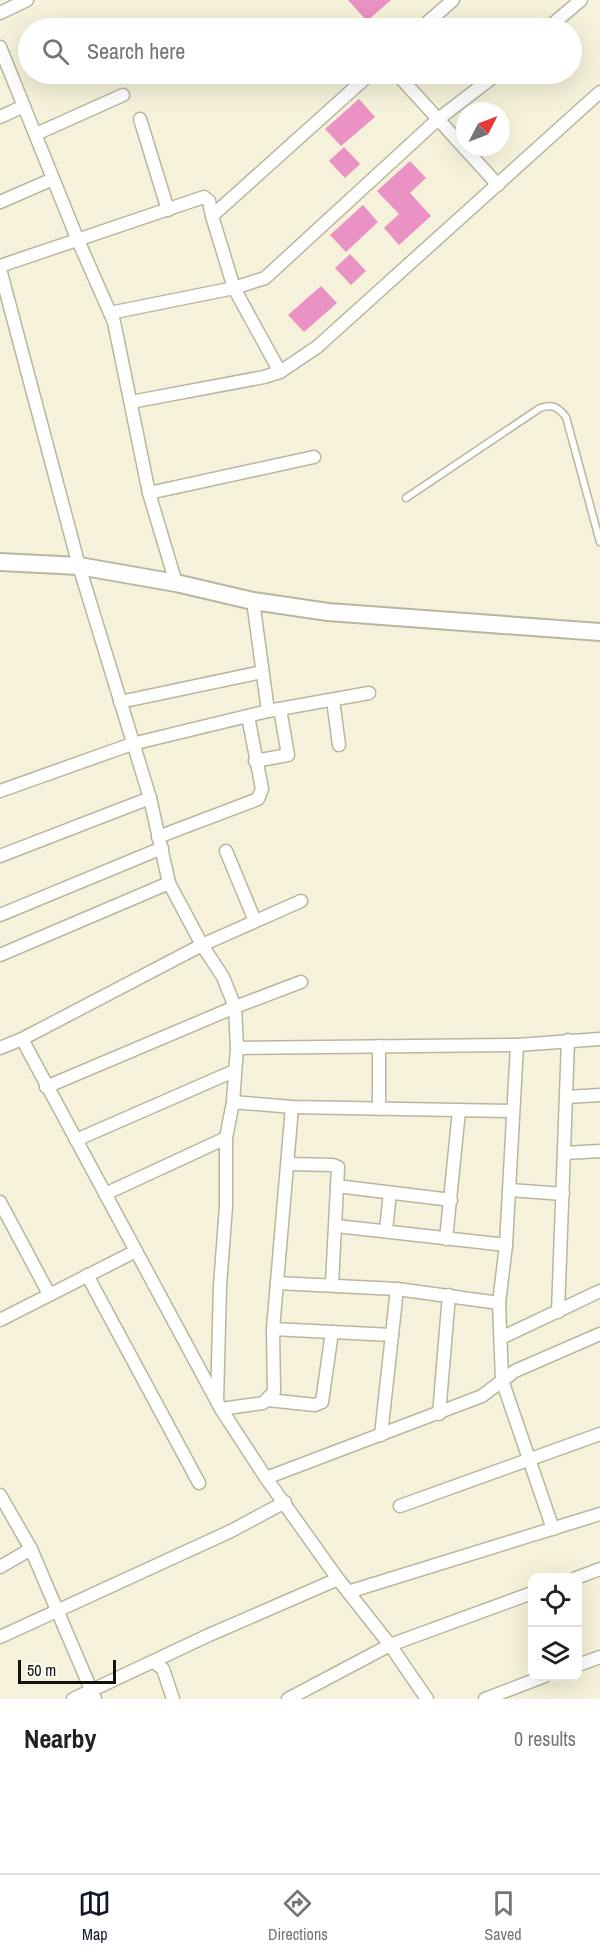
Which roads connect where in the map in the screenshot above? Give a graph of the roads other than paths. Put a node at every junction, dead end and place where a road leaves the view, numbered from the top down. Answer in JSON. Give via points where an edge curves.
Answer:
{"nodes":[{"id":1,"x":27,"y":0,"type":"edge"},
{"id":2,"x":453,"y":0,"type":"edge"},
{"id":3,"x":581,"y":0,"type":"edge"},
{"id":4,"x":0,"y":13,"type":"edge"},
{"id":5,"x":432,"y":18,"type":"edge"},
{"id":6,"x":560,"y":18,"type":"edge"},
{"id":7,"x":0,"y":47,"type":"edge"},
{"id":8,"x":359,"y":84,"type":"edge"},
{"id":9,"x":406,"y":84,"type":"edge"},
{"id":10,"x":484,"y":84,"type":"edge"},
{"id":11,"x":600,"y":92,"type":"edge"},
{"id":12,"x":123,"y":95,"type":"dead end"},
{"id":13,"x":24,"y":106,"type":"junction"},
{"id":14,"x":0,"y":117,"type":"edge"},
{"id":15,"x":140,"y":119,"type":"dead end"},
{"id":16,"x":437,"y":120,"type":"junction"},
{"id":17,"x":36,"y":134,"type":"junction"},
{"id":18,"x":53,"y":179,"type":"junction"},
{"id":19,"x":498,"y":185,"type":"junction"},
{"id":20,"x":0,"y":202,"type":"edge"},
{"id":21,"x":168,"y":210,"type":"junction"},
{"id":22,"x":212,"y":216,"type":"junction"},
{"id":23,"x":77,"y":238,"type":"junction"},
{"id":24,"x":0,"y":268,"type":"edge"},
{"id":25,"x":234,"y":288,"type":"junction"},
{"id":26,"x":5,"y":312,"type":"edge"},
{"id":27,"x":110,"y":313,"type":"junction"},
{"id":28,"x":280,"y":372,"type":"junction"},
{"id":29,"x":131,"y":402,"type":"junction"},
{"id":30,"x":314,"y":456,"type":"dead end"},
{"id":31,"x":149,"y":493,"type":"junction"},
{"id":32,"x":406,"y":498,"type":"dead end"},
{"id":33,"x":600,"y":542,"type":"edge"},
{"id":34,"x":0,"y":562,"type":"edge"},
{"id":35,"x":79,"y":566,"type":"junction"},
{"id":36,"x":176,"y":583,"type":"junction"},
{"id":37,"x":253,"y":601,"type":"junction"},
{"id":38,"x":600,"y":632,"type":"edge"},
{"id":39,"x":262,"y":672,"type":"junction"},
{"id":40,"x":369,"y":693,"type":"dead end"},
{"id":41,"x":333,"y":700,"type":"junction"},
{"id":42,"x":120,"y":702,"type":"junction"},
{"id":43,"x":274,"y":710,"type":"junction"},
{"id":44,"x":248,"y":716,"type":"junction"},
{"id":45,"x":132,"y":744,"type":"junction"},
{"id":46,"x":339,"y":745,"type":"dead end"},
{"id":47,"x":255,"y":761,"type":"junction"},
{"id":48,"x":0,"y":791,"type":"edge"},
{"id":49,"x":150,"y":798,"type":"junction"},
{"id":50,"x":160,"y":843,"type":"junction"},
{"id":51,"x":226,"y":851,"type":"dead end"},
{"id":52,"x":0,"y":856,"type":"edge"},
{"id":53,"x":169,"y":883,"type":"junction"},
{"id":54,"x":301,"y":901,"type":"dead end"},
{"id":55,"x":0,"y":915,"type":"edge"},
{"id":56,"x":255,"y":921,"type":"junction"},
{"id":57,"x":202,"y":945,"type":"junction"},
{"id":58,"x":0,"y":955,"type":"edge"},
{"id":59,"x":301,"y":982,"type":"dead end"},
{"id":60,"x":235,"y":1007,"type":"junction"},
{"id":61,"x":22,"y":1039,"type":"junction"},
{"id":62,"x":600,"y":1039,"type":"edge"},
{"id":63,"x":568,"y":1040,"type":"junction"},
{"id":64,"x":517,"y":1045,"type":"junction"},
{"id":65,"x":379,"y":1046,"type":"junction"},
{"id":66,"x":0,"y":1048,"type":"edge"},
{"id":67,"x":237,"y":1048,"type":"junction"},
{"id":68,"x":234,"y":1071,"type":"junction"},
{"id":69,"x":46,"y":1087,"type":"junction"},
{"id":70,"x":600,"y":1095,"type":"edge"},
{"id":71,"x":567,"y":1097,"type":"junction"},
{"id":72,"x":233,"y":1102,"type":"junction"},
{"id":73,"x":292,"y":1107,"type":"junction"},
{"id":74,"x":379,"y":1109,"type":"junction"},
{"id":75,"x":459,"y":1111,"type":"junction"},
{"id":76,"x":512,"y":1111,"type":"junction"},
{"id":77,"x":226,"y":1138,"type":"junction"},
{"id":78,"x":76,"y":1140,"type":"junction"},
{"id":79,"x":600,"y":1151,"type":"edge"},
{"id":80,"x":565,"y":1153,"type":"junction"},
{"id":81,"x":288,"y":1164,"type":"junction"},
{"id":82,"x":337,"y":1185,"type":"junction"},
{"id":83,"x":510,"y":1191,"type":"junction"},
{"id":84,"x":390,"y":1192,"type":"junction"},
{"id":85,"x":105,"y":1194,"type":"junction"},
{"id":86,"x":563,"y":1194,"type":"junction"},
{"id":87,"x":450,"y":1200,"type":"junction"},
{"id":88,"x":0,"y":1202,"type":"edge"},
{"id":89,"x":337,"y":1226,"type":"junction"},
{"id":90,"x":386,"y":1230,"type":"junction"},
{"id":91,"x":446,"y":1239,"type":"junction"},
{"id":92,"x":506,"y":1245,"type":"junction"},
{"id":93,"x":136,"y":1251,"type":"junction"},
{"id":94,"x":87,"y":1275,"type":"junction"},
{"id":95,"x":277,"y":1283,"type":"junction"},
{"id":96,"x":332,"y":1284,"type":"junction"},
{"id":97,"x":397,"y":1288,"type":"junction"},
{"id":98,"x":600,"y":1291,"type":"edge"},
{"id":99,"x":49,"y":1294,"type":"junction"},
{"id":100,"x":448,"y":1296,"type":"junction"},
{"id":101,"x":499,"y":1303,"type":"junction"},
{"id":102,"x":558,"y":1312,"type":"junction"},
{"id":103,"x":0,"y":1320,"type":"edge"},
{"id":104,"x":273,"y":1329,"type":"junction"},
{"id":105,"x":332,"y":1332,"type":"junction"},
{"id":106,"x":600,"y":1334,"type":"edge"},
{"id":107,"x":392,"y":1335,"type":"junction"},
{"id":108,"x":501,"y":1338,"type":"junction"},
{"id":109,"x":502,"y":1380,"type":"junction"},
{"id":110,"x":268,"y":1400,"type":"junction"},
{"id":111,"x":219,"y":1405,"type":"junction"},
{"id":112,"x":439,"y":1414,"type":"junction"},
{"id":113,"x":600,"y":1434,"type":"edge"},
{"id":114,"x":381,"y":1435,"type":"junction"},
{"id":115,"x":528,"y":1460,"type":"junction"},
{"id":116,"x":266,"y":1478,"type":"junction"},
{"id":117,"x":199,"y":1483,"type":"dead end"},
{"id":118,"x":0,"y":1495,"type":"edge"},
{"id":119,"x":285,"y":1502,"type":"junction"},
{"id":120,"x":399,"y":1506,"type":"dead end"},
{"id":121,"x":600,"y":1514,"type":"edge"},
{"id":122,"x":553,"y":1529,"type":"junction"},
{"id":123,"x":31,"y":1549,"type":"junction"},
{"id":124,"x":0,"y":1567,"type":"edge"},
{"id":125,"x":600,"y":1569,"type":"edge"},
{"id":126,"x":582,"y":1576,"type":"edge"},
{"id":127,"x":338,"y":1579,"type":"junction"},
{"id":128,"x":348,"y":1593,"type":"junction"},
{"id":129,"x":528,"y":1594,"type":"edge"},
{"id":130,"x":56,"y":1611,"type":"junction"},
{"id":131,"x":0,"y":1637,"type":"edge"},
{"id":132,"x":390,"y":1645,"type":"junction"},
{"id":133,"x":600,"y":1657,"type":"edge"},
{"id":134,"x":154,"y":1662,"type":"junction"},
{"id":135,"x":582,"y":1664,"type":"edge"},
{"id":136,"x":534,"y":1681,"type":"edge"},
{"id":137,"x":92,"y":1694,"type":"edge"},
{"id":138,"x":73,"y":1699,"type":"edge"},
{"id":139,"x":173,"y":1699,"type":"edge"},
{"id":140,"x":288,"y":1699,"type":"edge"},
{"id":141,"x":427,"y":1699,"type":"edge"},
{"id":142,"x":485,"y":1699,"type":"edge"}],
"edges":[{"from":1,"to":4,"type":"street"},
{"from":2,"to":5,"type":"street"},
{"from":3,"to":6,"type":"street"},
{"from":7,"to":13,"type":"street"},
{"from":8,"to":22,"type":"street"},
{"from":9,"to":16,"type":"street"},
{"from":10,"to":16,"type":"street"},
{"from":11,"to":19,"type":"street"},
{"from":12,"to":17,"type":"street"},
{"from":13,"to":14,"type":"street"},
{"from":13,"to":17,"type":"street"},
{"from":15,"to":21,"type":"street"},
{"from":16,"to":19,"type":"street"},
{"from":16,"to":25,"type":"street","via":[[265,278]]},
{"from":17,"to":18,"type":"street"},
{"from":18,"to":20,"type":"street"},
{"from":18,"to":23,"type":"street"},
{"from":19,"to":28,"type":"street","via":[[317,347]]},
{"from":21,"to":22,"type":"street","via":[[204,197],[209,201]]},
{"from":21,"to":23,"type":"street"},
{"from":22,"to":25,"type":"street"},
{"from":23,"to":24,"type":"street"},
{"from":23,"to":27,"type":"street"},
{"from":24,"to":26,"type":"street"},
{"from":25,"to":27,"type":"street"},
{"from":25,"to":28,"type":"street"},
{"from":26,"to":35,"type":"street"},
{"from":27,"to":29,"type":"street"},
{"from":28,"to":29,"type":"street"},
{"from":29,"to":31,"type":"street"},
{"from":30,"to":31,"type":"street"},
{"from":31,"to":36,"type":"street"},
{"from":32,"to":33,"type":"lane","via":[[540,408],[558,407],[567,417]]},
{"from":34,"to":35,"type":"street"},
{"from":35,"to":36,"type":"street"},
{"from":35,"to":42,"type":"street"},
{"from":36,"to":37,"type":"street"},
{"from":37,"to":38,"type":"street","via":[[328,612]]},
{"from":37,"to":39,"type":"street"},
{"from":39,"to":42,"type":"street"},
{"from":39,"to":43,"type":"street"},
{"from":40,"to":41,"type":"street"},
{"from":41,"to":43,"type":"street"},
{"from":41,"to":46,"type":"street"},
{"from":42,"to":45,"type":"street"},
{"from":43,"to":44,"type":"street"},
{"from":43,"to":47,"type":"street","via":[[288,755]]},
{"from":44,"to":45,"type":"street"},
{"from":44,"to":47,"type":"street"},
{"from":45,"to":48,"type":"street"},
{"from":45,"to":49,"type":"street"},
{"from":47,"to":50,"type":"street","via":[[262,789],[258,799]]},
{"from":49,"to":50,"type":"street"},
{"from":49,"to":52,"type":"street"},
{"from":50,"to":53,"type":"street"},
{"from":50,"to":55,"type":"street"},
{"from":51,"to":56,"type":"street"},
{"from":53,"to":57,"type":"street"},
{"from":53,"to":58,"type":"street"},
{"from":54,"to":56,"type":"street"},
{"from":56,"to":57,"type":"street"},
{"from":57,"to":60,"type":"street","via":[[223,977]]},
{"from":57,"to":61,"type":"street"},
{"from":59,"to":60,"type":"street"},
{"from":60,"to":67,"type":"street"},
{"from":60,"to":69,"type":"street"},
{"from":61,"to":66,"type":"street"},
{"from":61,"to":69,"type":"street"},
{"from":62,"to":63,"type":"street"},
{"from":63,"to":64,"type":"street"},
{"from":63,"to":71,"type":"street"},
{"from":64,"to":65,"type":"street"},
{"from":64,"to":76,"type":"street"},
{"from":65,"to":67,"type":"street"},
{"from":65,"to":74,"type":"street"},
{"from":67,"to":68,"type":"street"},
{"from":68,"to":72,"type":"street"},
{"from":68,"to":78,"type":"street"},
{"from":69,"to":78,"type":"street"},
{"from":70,"to":71,"type":"street"},
{"from":71,"to":80,"type":"street"},
{"from":72,"to":73,"type":"street"},
{"from":72,"to":77,"type":"street"},
{"from":73,"to":74,"type":"street"},
{"from":73,"to":81,"type":"street"},
{"from":74,"to":75,"type":"street"},
{"from":75,"to":76,"type":"street"},
{"from":75,"to":87,"type":"street"},
{"from":76,"to":83,"type":"street"},
{"from":77,"to":85,"type":"street"},
{"from":77,"to":111,"type":"street"},
{"from":78,"to":85,"type":"street"},
{"from":79,"to":80,"type":"street"},
{"from":80,"to":86,"type":"street"},
{"from":81,"to":82,"type":"street","via":[[336,1165]]},
{"from":81,"to":95,"type":"street"},
{"from":82,"to":84,"type":"street"},
{"from":82,"to":89,"type":"street"},
{"from":83,"to":86,"type":"street"},
{"from":83,"to":92,"type":"street"},
{"from":84,"to":87,"type":"street"},
{"from":84,"to":90,"type":"street"},
{"from":85,"to":93,"type":"street"},
{"from":86,"to":102,"type":"street"},
{"from":87,"to":91,"type":"street"},
{"from":88,"to":99,"type":"street"},
{"from":89,"to":90,"type":"street"},
{"from":89,"to":96,"type":"street"},
{"from":90,"to":91,"type":"street"},
{"from":91,"to":92,"type":"street"},
{"from":92,"to":101,"type":"street"},
{"from":93,"to":94,"type":"street"},
{"from":93,"to":111,"type":"street"},
{"from":94,"to":99,"type":"street"},
{"from":94,"to":117,"type":"street"},
{"from":95,"to":96,"type":"street"},
{"from":95,"to":104,"type":"street"},
{"from":96,"to":97,"type":"street"},
{"from":97,"to":100,"type":"street"},
{"from":97,"to":107,"type":"street"},
{"from":98,"to":102,"type":"street"},
{"from":99,"to":103,"type":"street"},
{"from":100,"to":101,"type":"street"},
{"from":100,"to":112,"type":"street"},
{"from":101,"to":108,"type":"street"},
{"from":102,"to":108,"type":"street"},
{"from":104,"to":105,"type":"street"},
{"from":104,"to":110,"type":"street","via":[[274,1392]]},
{"from":105,"to":107,"type":"street"},
{"from":105,"to":110,"type":"street","via":[[322,1402],[315,1405]]},
{"from":106,"to":109,"type":"street"},
{"from":107,"to":114,"type":"street"},
{"from":108,"to":109,"type":"street"},
{"from":109,"to":112,"type":"street","via":[[482,1396]]},
{"from":109,"to":115,"type":"street"},
{"from":110,"to":111,"type":"street"},
{"from":111,"to":116,"type":"street"},
{"from":112,"to":114,"type":"street"},
{"from":113,"to":115,"type":"street"},
{"from":114,"to":116,"type":"street"},
{"from":115,"to":120,"type":"street"},
{"from":115,"to":122,"type":"street"},
{"from":116,"to":119,"type":"street"},
{"from":118,"to":123,"type":"street"},
{"from":119,"to":127,"type":"street"},
{"from":119,"to":130,"type":"street"},
{"from":121,"to":122,"type":"street"},
{"from":122,"to":128,"type":"street"},
{"from":123,"to":124,"type":"street"},
{"from":123,"to":130,"type":"street"},
{"from":125,"to":126,"type":"street"},
{"from":127,"to":128,"type":"street"},
{"from":127,"to":134,"type":"street"},
{"from":128,"to":132,"type":"street"},
{"from":129,"to":132,"type":"street"},
{"from":130,"to":131,"type":"street"},
{"from":130,"to":137,"type":"street"},
{"from":132,"to":140,"type":"street"},
{"from":132,"to":141,"type":"street"},
{"from":133,"to":135,"type":"street"},
{"from":134,"to":137,"type":"street"},
{"from":134,"to":139,"type":"street","via":[[163,1669]]},
{"from":136,"to":142,"type":"street"},
{"from":137,"to":138,"type":"street"}]}
